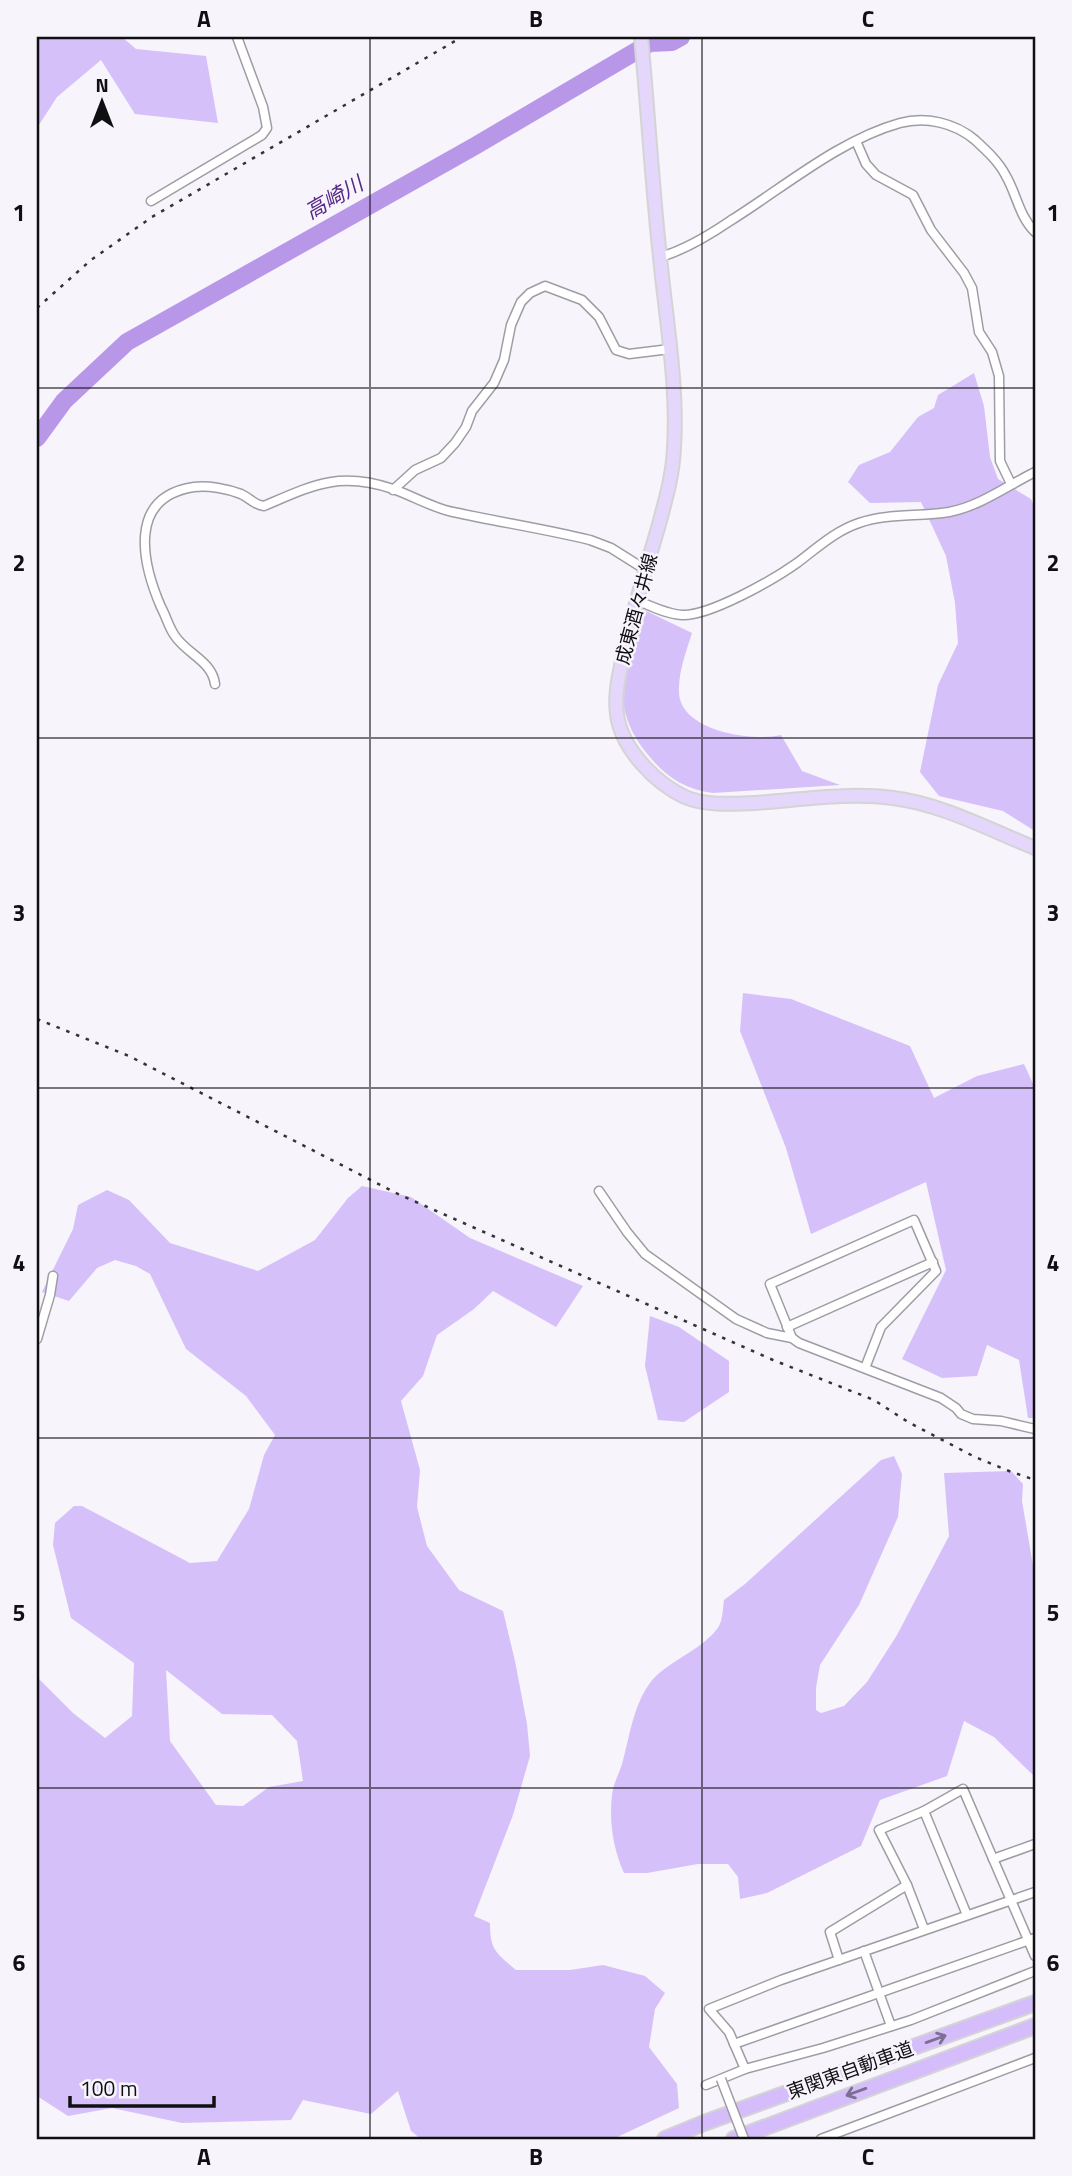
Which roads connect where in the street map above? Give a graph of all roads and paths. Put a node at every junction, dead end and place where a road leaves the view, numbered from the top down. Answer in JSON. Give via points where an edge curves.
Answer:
{"nodes":[{"id":1,"x":237,"y":37,"type":"edge"},
{"id":2,"x":641,"y":37,"type":"edge"},
{"id":3,"x":856,"y":141,"type":"junction"},
{"id":4,"x":151,"y":201,"type":"dead end"},
{"id":5,"x":1035,"y":232,"type":"edge"},
{"id":6,"x":660,"y":257,"type":"junction"},
{"id":7,"x":670,"y":349,"type":"junction"},
{"id":8,"x":1035,"y":472,"type":"edge"},
{"id":9,"x":1011,"y":484,"type":"junction"},
{"id":10,"x":393,"y":490,"type":"junction"},
{"id":11,"x":646,"y":570,"type":"junction"},
{"id":12,"x":636,"y":600,"type":"junction"},
{"id":13,"x":215,"y":684,"type":"dead end"},
{"id":14,"x":1035,"y":848,"type":"edge"},
{"id":15,"x":599,"y":1191,"type":"dead end"},
{"id":16,"x":933,"y":1262,"type":"junction"},
{"id":17,"x":53,"y":1276,"type":"dead end"},
{"id":18,"x":787,"y":1327,"type":"junction"},
{"id":19,"x":792,"y":1338,"type":"junction"},
{"id":20,"x":37,"y":1339,"type":"edge"},
{"id":21,"x":865,"y":1368,"type":"junction"},
{"id":22,"x":1035,"y":1429,"type":"edge"},
{"id":23,"x":924,"y":1811,"type":"junction"},
{"id":24,"x":1035,"y":1844,"type":"edge"},
{"id":25,"x":993,"y":1859,"type":"junction"},
{"id":26,"x":907,"y":1885,"type":"junction"},
{"id":27,"x":1035,"y":1892,"type":"edge"},
{"id":28,"x":1011,"y":1900,"type":"junction"},
{"id":29,"x":967,"y":1915,"type":"junction"},
{"id":30,"x":924,"y":1929,"type":"junction"},
{"id":31,"x":1032,"y":1939,"type":"edge"},
{"id":32,"x":864,"y":1951,"type":"junction"},
{"id":33,"x":1035,"y":1956,"type":"edge"},
{"id":34,"x":839,"y":1959,"type":"junction"},
{"id":35,"x":1035,"y":1971,"type":"edge"},
{"id":36,"x":879,"y":1993,"type":"junction"},
{"id":37,"x":1035,"y":2003,"type":"edge"},
{"id":38,"x":891,"y":2026,"type":"junction"},
{"id":39,"x":1035,"y":2026,"type":"edge"},
{"id":40,"x":734,"y":2044,"type":"junction"},
{"id":41,"x":1035,"y":2058,"type":"edge"},
{"id":42,"x":745,"y":2069,"type":"junction"},
{"id":43,"x":721,"y":2079,"type":"junction"},
{"id":44,"x":706,"y":2085,"type":"dead end"},
{"id":45,"x":665,"y":2139,"type":"edge"},
{"id":46,"x":734,"y":2139,"type":"edge"},
{"id":47,"x":744,"y":2139,"type":"edge"},
{"id":48,"x":821,"y":2139,"type":"edge"}],
"edges":[{"from":1,"to":4,"type":"street","via":[[267,128]]},
{"from":2,"to":6,"type":"main road","name":"成東酒々井線"},
{"from":3,"to":5,"type":"street","via":[[909,121],[937,121],[958,129],[996,159],[1022,216]]},
{"from":3,"to":6,"type":"street","via":[[717,230]]},
{"from":3,"to":9,"type":"street","via":[[876,174],[913,195],[972,289],[979,332],[992,352],[999,376],[1000,461]]},
{"from":6,"to":7,"type":"main road","name":"成東酒々井線"},
{"from":7,"to":10,"type":"street","via":[[629,354],[616,350],[599,317],[582,300],[545,286],[530,293],[511,325],[494,383],[455,443]]},
{"from":7,"to":11,"type":"main road","name":"成東酒々井線","via":[[674,450]]},
{"from":8,"to":9,"type":"street"},
{"from":9,"to":12,"type":"street","via":[[971,506],[879,518],[841,530],[793,566],[724,605],[685,615]]},
{"from":10,"to":11,"type":"street","via":[[451,512],[590,540]]},
{"from":10,"to":13,"type":"street","via":[[337,481],[259,506],[228,490],[196,486],[160,500],[145,535],[150,582],[175,637],[209,668]]},
{"from":11,"to":12,"type":"main road","name":"成東酒々井線"},
{"from":12,"to":14,"type":"main road","name":"成東酒々井線","via":[[619,674],[617,718],[630,748],[672,790],[687,798],[727,804],[893,797],[941,810]]},
{"from":15,"to":19,"type":"street","via":[[645,1254],[736,1319]]},
{"from":16,"to":18,"type":"street"},
{"from":16,"to":18,"type":"street","via":[[914,1220],[770,1284]]},
{"from":16,"to":21,"type":"street","via":[[936,1271],[881,1327]]},
{"from":17,"to":20,"type":"street"},
{"from":18,"to":19,"type":"street"},
{"from":19,"to":21,"type":"street"},
{"from":21,"to":22,"type":"street","via":[[941,1398],[973,1419]]},
{"from":23,"to":25,"type":"street","via":[[962,1789]]},
{"from":23,"to":26,"type":"street","via":[[879,1830]]},
{"from":23,"to":29,"type":"street"},
{"from":24,"to":25,"type":"street"},
{"from":25,"to":28,"type":"street"},
{"from":26,"to":30,"type":"street"},
{"from":26,"to":34,"type":"street","via":[[830,1932]]},
{"from":27,"to":28,"type":"street"},
{"from":28,"to":29,"type":"street"},
{"from":28,"to":31,"type":"street"},
{"from":29,"to":30,"type":"street"},
{"from":30,"to":32,"type":"street"},
{"from":31,"to":33,"type":"street"},
{"from":31,"to":36,"type":"street"},
{"from":32,"to":34,"type":"street"},
{"from":32,"to":36,"type":"street"},
{"from":34,"to":40,"type":"street","via":[[709,2009]]},
{"from":35,"to":38,"type":"street"},
{"from":36,"to":38,"type":"street"},
{"from":36,"to":40,"type":"street"},
{"from":45,"to":37,"type":"highway","name":"東関東自動車道","one_way":true},
{"from":38,"to":42,"type":"street"},
{"from":39,"to":46,"type":"highway","name":"東関東自動車道","one_way":true},
{"from":40,"to":42,"type":"street"},
{"from":41,"to":48,"type":"street"},
{"from":42,"to":43,"type":"street"},
{"from":43,"to":44,"type":"street"},
{"from":43,"to":47,"type":"street","bridge":true}]}
